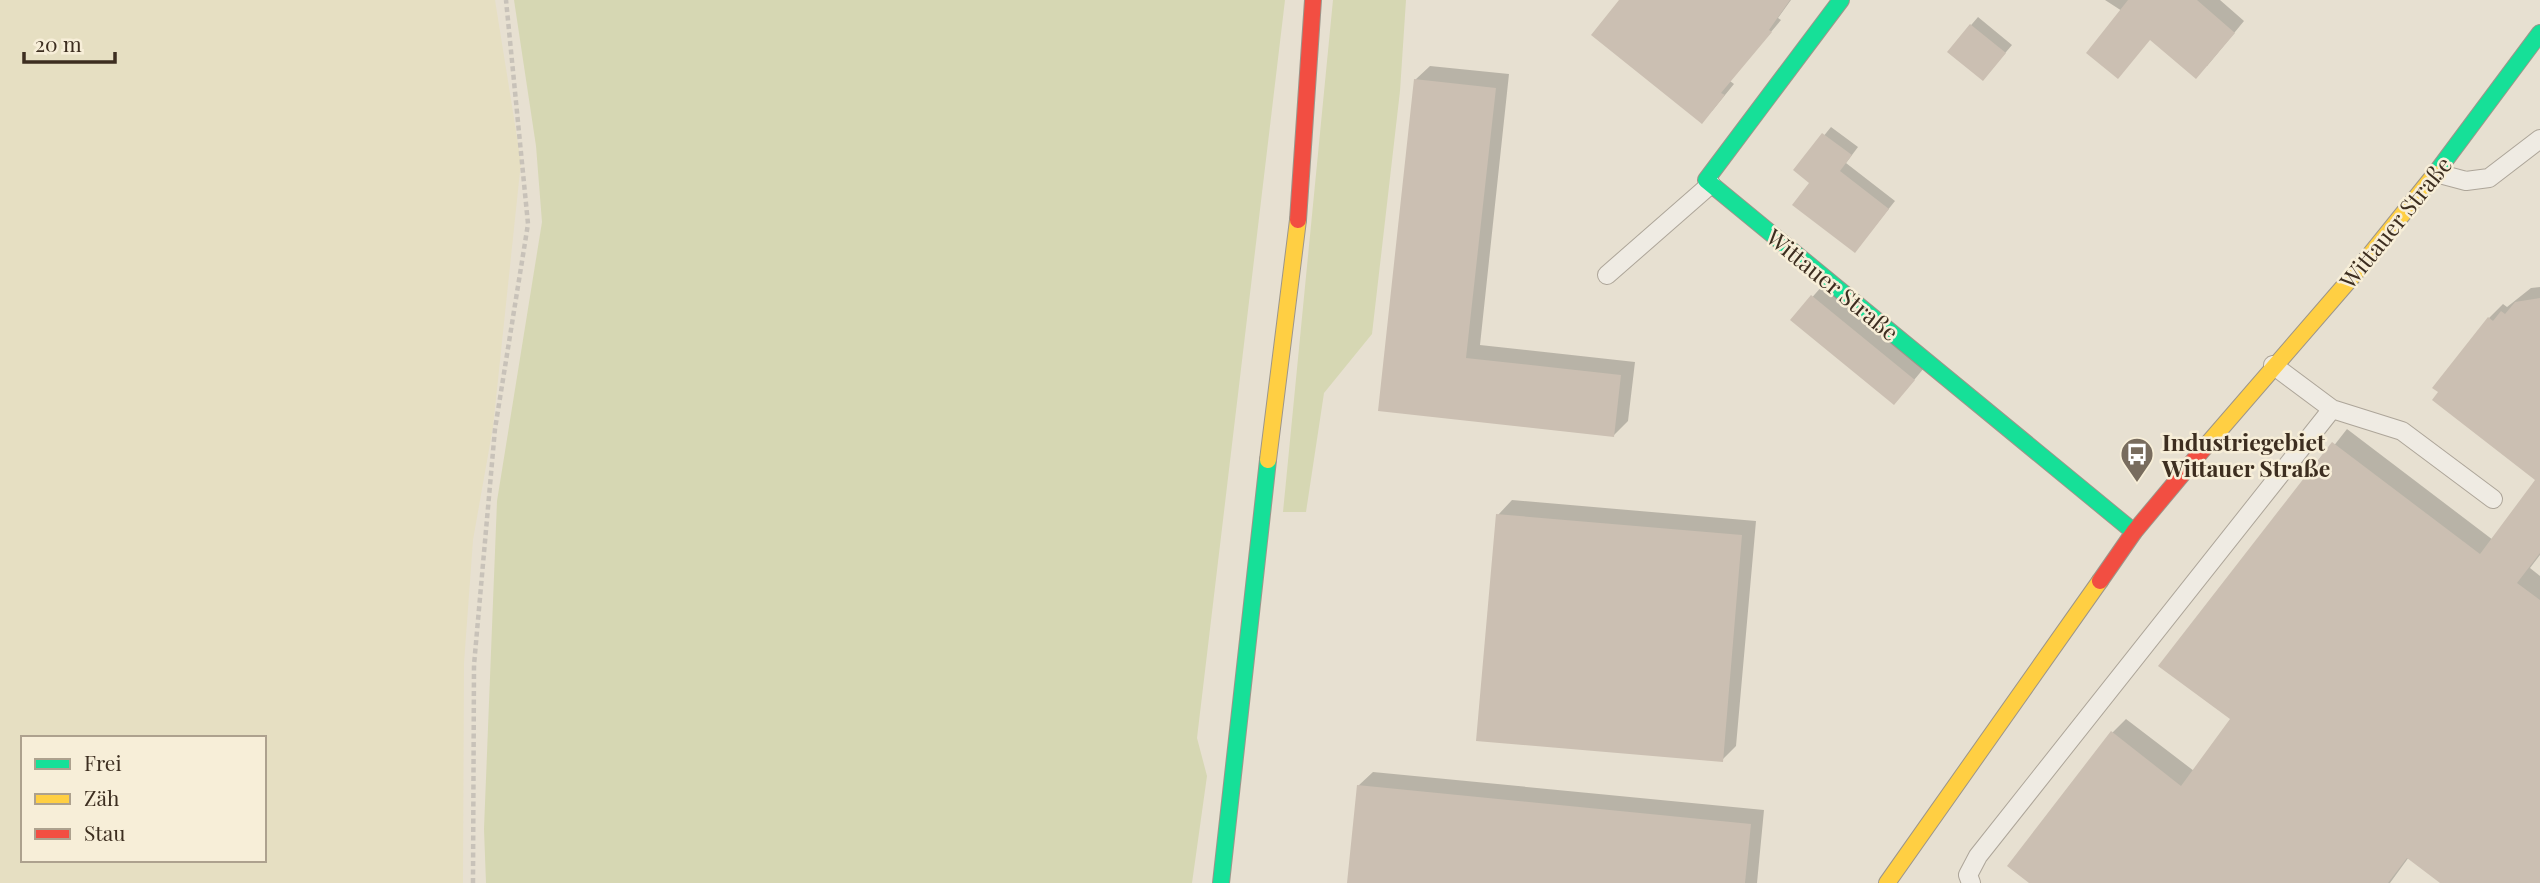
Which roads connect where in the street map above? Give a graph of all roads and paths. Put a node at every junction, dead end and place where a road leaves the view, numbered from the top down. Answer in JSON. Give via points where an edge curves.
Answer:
{"nodes":[{"id":1,"x":506,"y":0,"type":"edge"},
{"id":2,"x":1312,"y":0,"type":"edge"},
{"id":3,"x":1842,"y":0,"type":"edge"},
{"id":4,"x":2540,"y":33,"type":"edge"},
{"id":5,"x":2540,"y":139,"type":"edge"},
{"id":6,"x":2437,"y":173,"type":"junction"},
{"id":7,"x":1711,"y":184,"type":"junction"},
{"id":8,"x":1608,"y":275,"type":"dead end"},
{"id":9,"x":2273,"y":365,"type":"junction"},
{"id":10,"x":2332,"y":409,"type":"junction"},
{"id":11,"x":2493,"y":499,"type":"dead end"},
{"id":12,"x":2134,"y":531,"type":"junction"},
{"id":13,"x":473,"y":883,"type":"edge"},
{"id":14,"x":1222,"y":883,"type":"edge"},
{"id":15,"x":1887,"y":883,"type":"edge"},
{"id":16,"x":1971,"y":883,"type":"edge"}],
"edges":[{"from":1,"to":13,"type":"path","via":[[528,223],[495,429],[474,665]]},
{"from":2,"to":14,"type":"street","via":[[1300,203],[1244,659]]},
{"from":3,"to":7,"type":"street","via":[[1706,180]]},
{"from":4,"to":6,"type":"street","name":"Wittauer Straße"},
{"from":5,"to":6,"type":"lane","via":[[2489,178],[2466,181]]},
{"from":6,"to":9,"type":"street","name":"Wittauer Straße"},
{"from":7,"to":8,"type":"lane"},
{"from":7,"to":12,"type":"street","name":"Wittauer Straße"},
{"from":9,"to":10,"type":"lane"},
{"from":9,"to":12,"type":"street","name":"Wittauer Straße"},
{"from":10,"to":11,"type":"lane","via":[[2402,431]]},
{"from":10,"to":16,"type":"lane","via":[[1978,856],[1968,875]]},
{"from":12,"to":15,"type":"street","name":"Wittauer Straße"}]}
